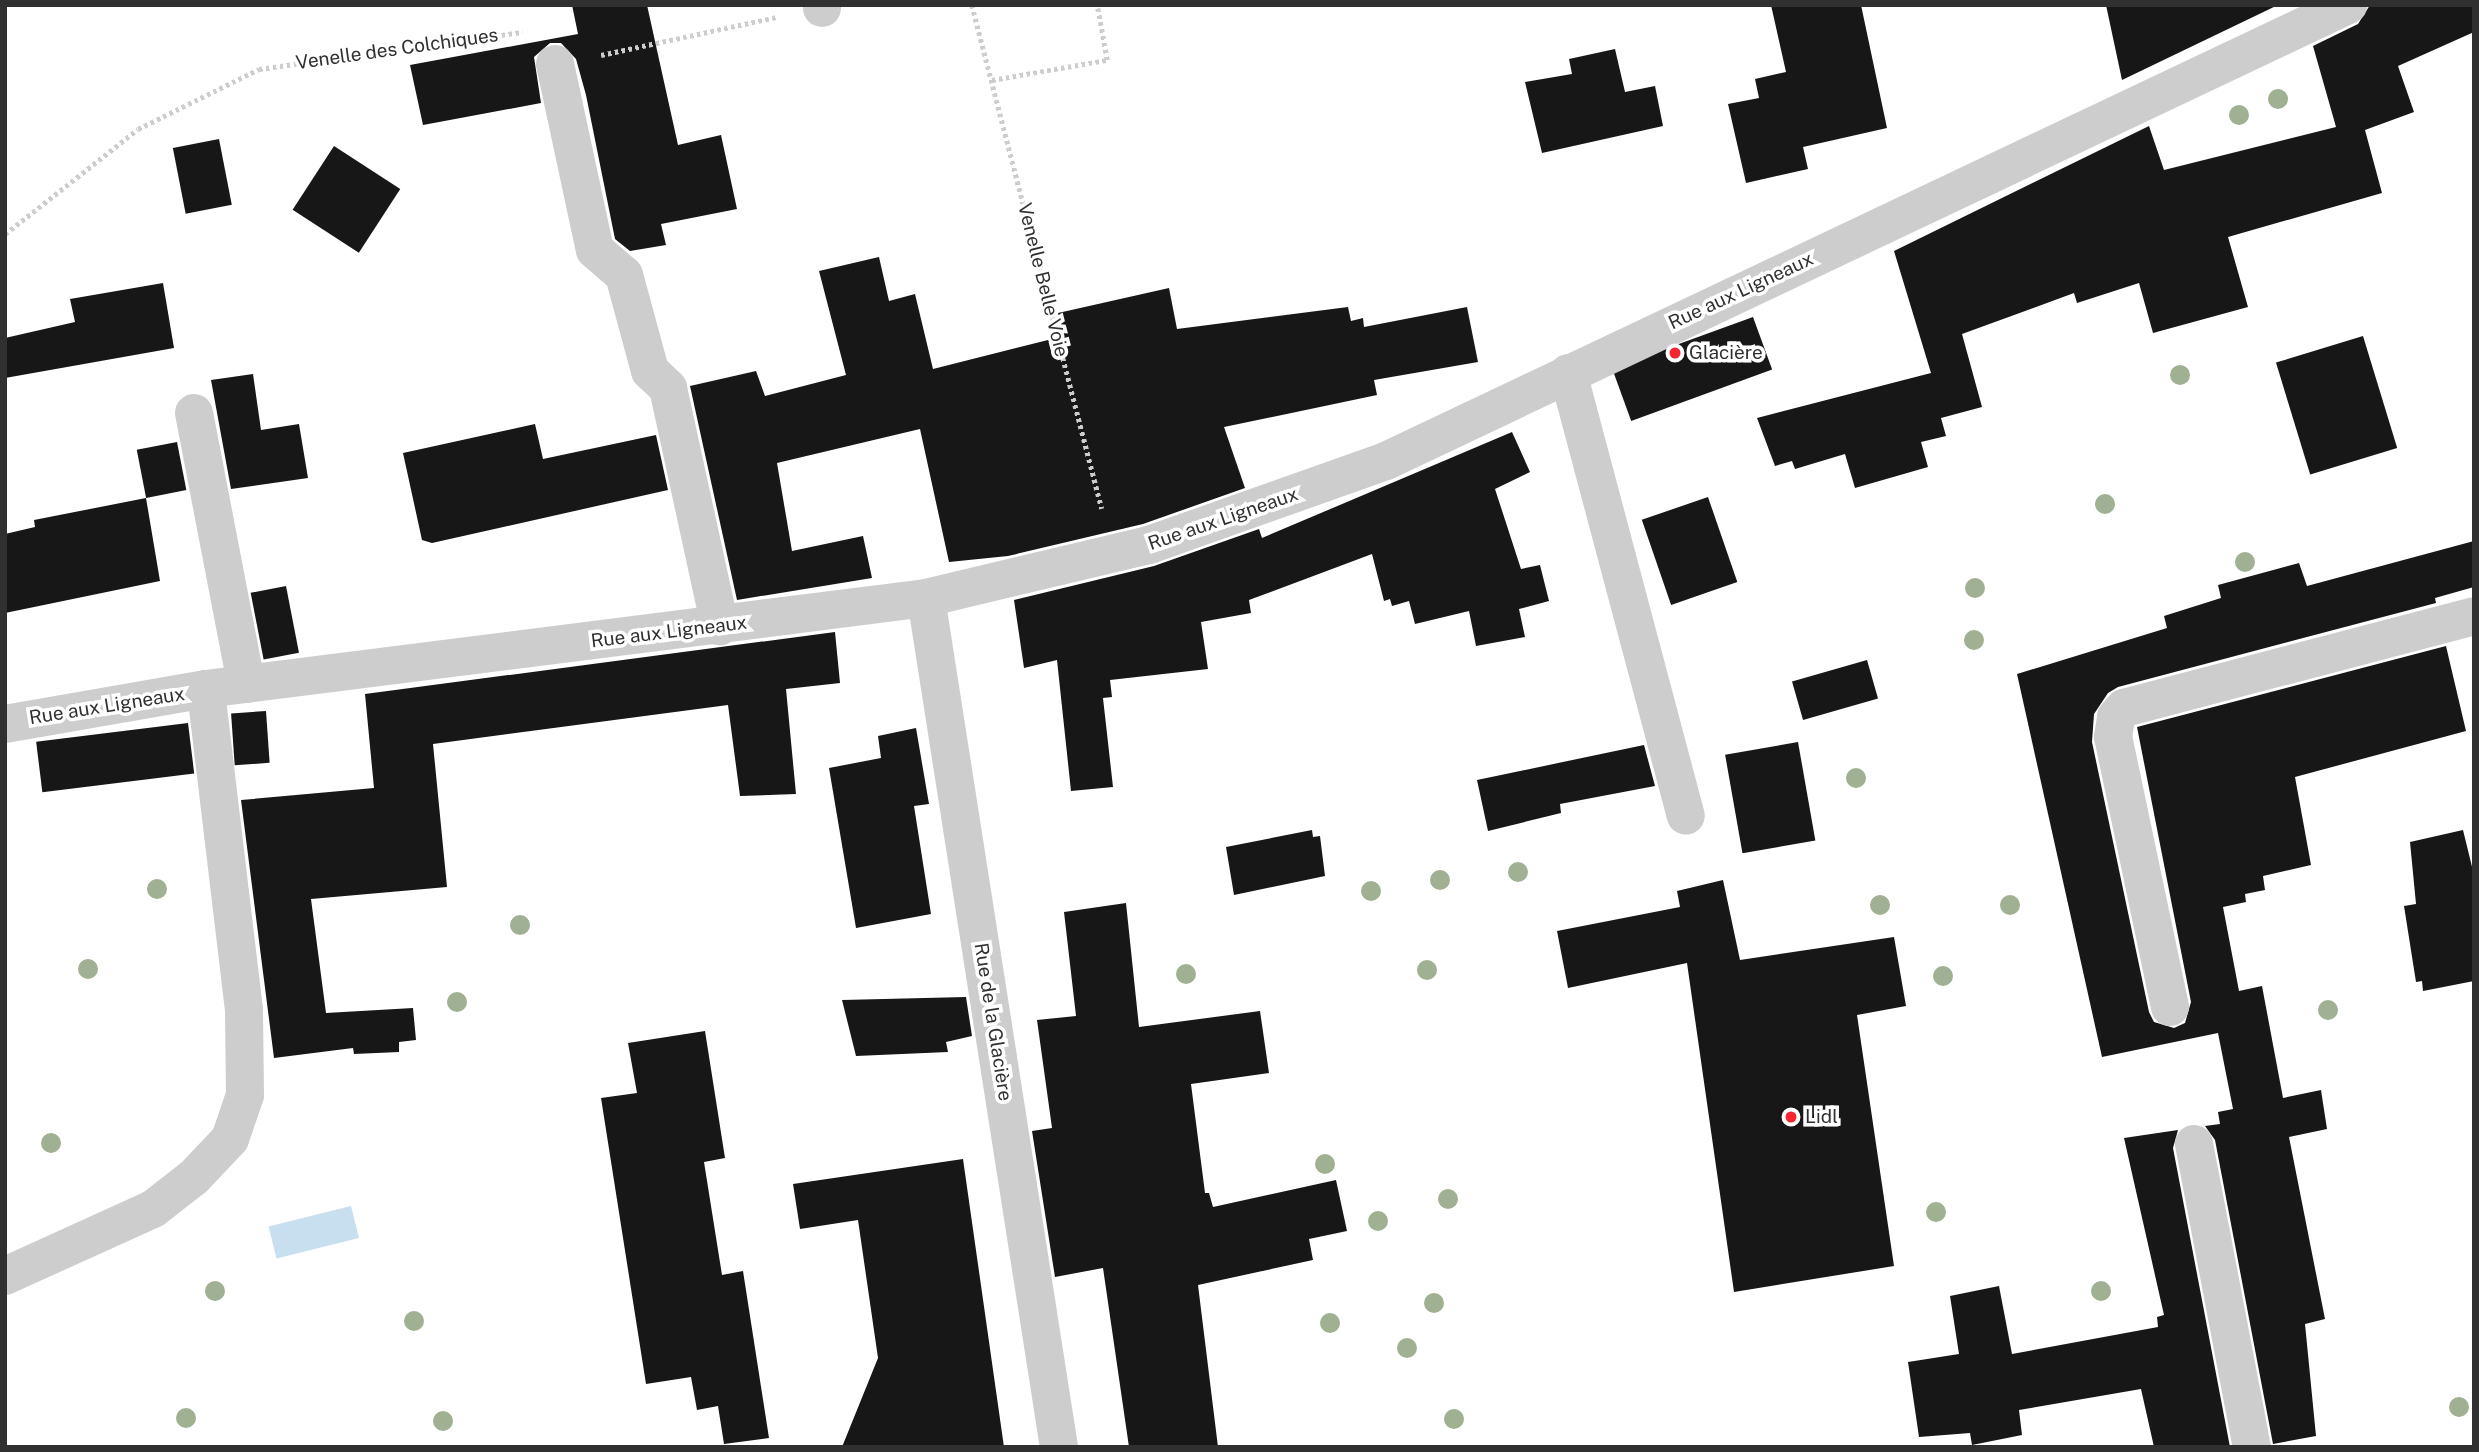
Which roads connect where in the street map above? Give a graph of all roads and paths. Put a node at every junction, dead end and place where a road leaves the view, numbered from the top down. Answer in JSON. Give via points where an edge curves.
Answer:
{"nodes":[{"id":1,"x":972,"y":5,"type":"edge"},
{"id":2,"x":1097,"y":5,"type":"edge"},
{"id":3,"x":2348,"y":5,"type":"edge"},
{"id":4,"x":822,"y":7,"type":"edge"},
{"id":5,"x":528,"y":31,"type":"dead end"},
{"id":6,"x":598,"y":55,"type":"dead end"},
{"id":7,"x":555,"y":64,"type":"dead end"},
{"id":8,"x":992,"y":80,"type":"junction"},
{"id":9,"x":5,"y":234,"type":"edge"},
{"id":10,"x":1568,"y":373,"type":"junction"},
{"id":11,"x":194,"y":413,"type":"dead end"},
{"id":12,"x":1114,"y":555,"type":"junction"},
{"id":13,"x":926,"y":598,"type":"junction"},
{"id":14,"x":2474,"y":616,"type":"edge"},
{"id":15,"x":720,"y":626,"type":"junction"},
{"id":16,"x":246,"y":684,"type":"junction"},
{"id":17,"x":206,"y":689,"type":"junction"},
{"id":18,"x":5,"y":724,"type":"edge"},
{"id":19,"x":1686,"y":816,"type":"dead end"},
{"id":20,"x":2170,"y":1007,"type":"dead end"},
{"id":21,"x":2194,"y":1144,"type":"dead end"},
{"id":22,"x":5,"y":1276,"type":"edge"},
{"id":23,"x":1059,"y":1447,"type":"edge"},
{"id":24,"x":2252,"y":1447,"type":"edge"}],
"edges":[{"from":1,"to":8,"type":"path","name":"Venelle Belle Voie"},
{"from":2,"to":8,"type":"path","via":[[1107,60]]},
{"from":3,"to":10,"type":"street","name":"Rue aux Ligneaux"},
{"from":4,"to":6,"type":"path"},
{"from":5,"to":9,"type":"path","name":"Venelle des Colchiques","via":[[259,69],[138,129]]},
{"from":7,"to":15,"type":"street","via":[[595,250],[624,275],[650,371],[668,388]]},
{"from":8,"to":12,"type":"path","name":"Venelle Belle Voie"},
{"from":10,"to":12,"type":"street","name":"Rue aux Ligneaux","via":[[1386,461]]},
{"from":10,"to":19,"type":"street"},
{"from":11,"to":16,"type":"street"},
{"from":12,"to":13,"type":"street","name":"Rue aux Ligneaux"},
{"from":13,"to":15,"type":"street","name":"Rue aux Ligneaux"},
{"from":13,"to":23,"type":"street","name":"Rue de la Glacière"},
{"from":14,"to":20,"type":"street","via":[[2124,708],[2116,717],[2113,737]]},
{"from":15,"to":16,"type":"street","name":"Rue aux Ligneaux"},
{"from":16,"to":17,"type":"street","name":"Rue aux Ligneaux"},
{"from":17,"to":18,"type":"street","name":"Rue aux Ligneaux"},
{"from":17,"to":22,"type":"street","via":[[244,1010],[245,1095],[230,1139],[194,1177],[153,1209]]},
{"from":21,"to":24,"type":"street"}]}
